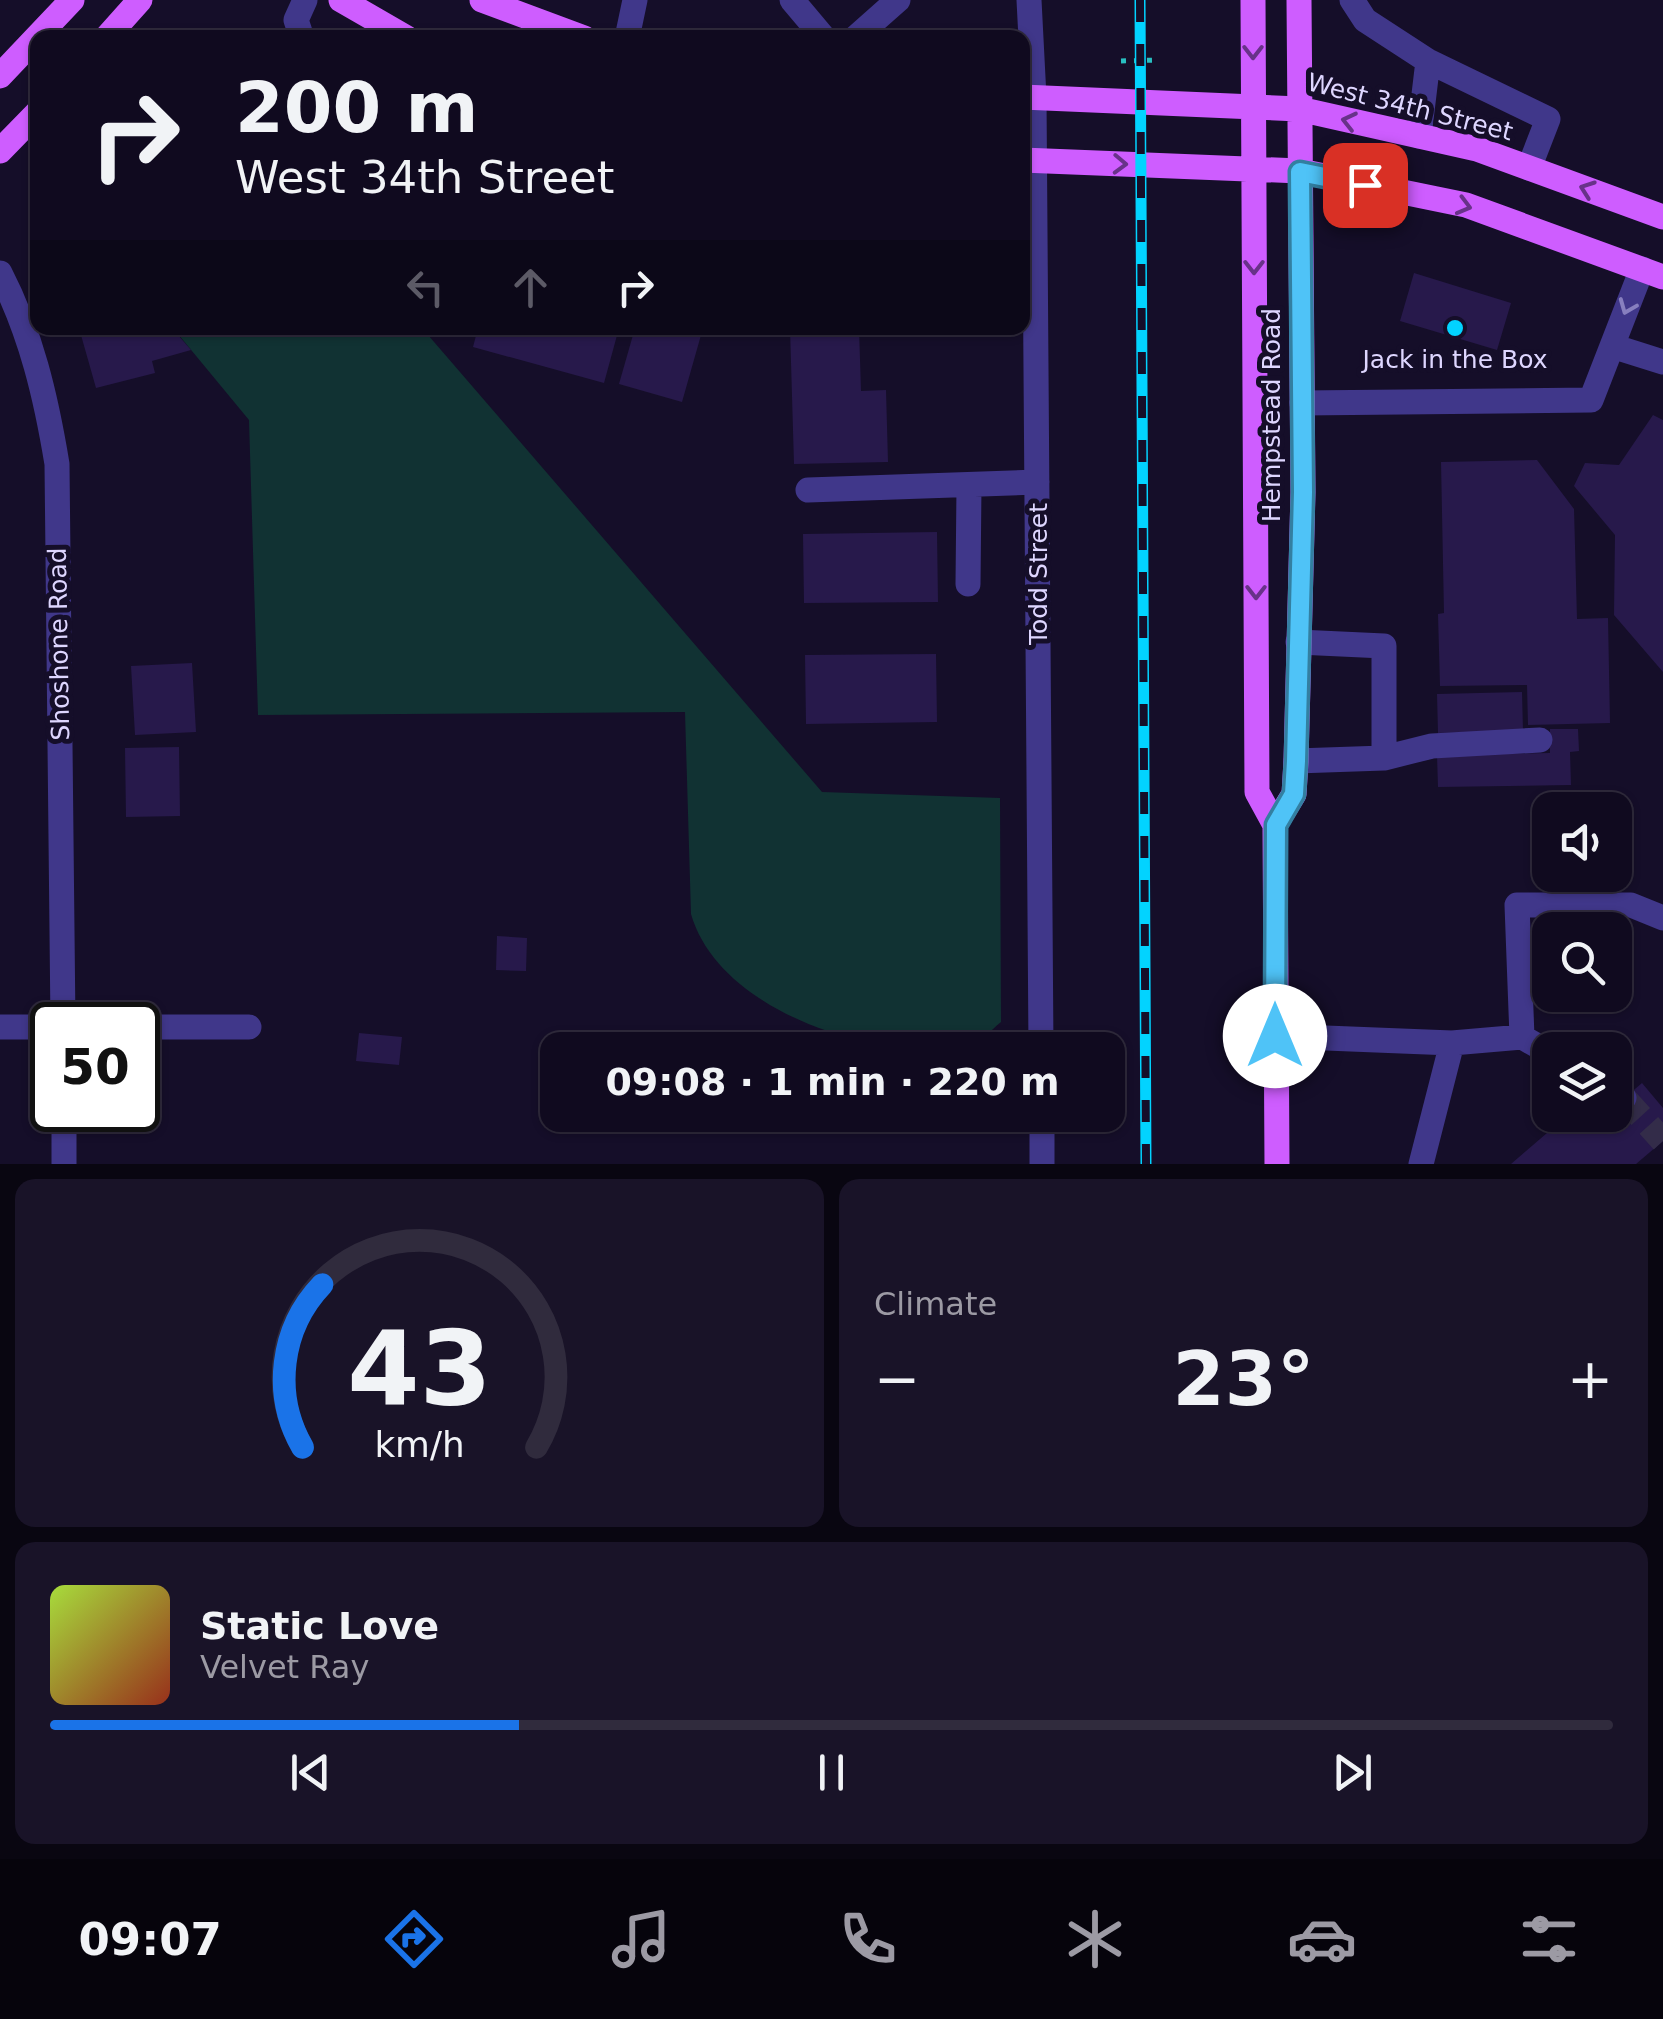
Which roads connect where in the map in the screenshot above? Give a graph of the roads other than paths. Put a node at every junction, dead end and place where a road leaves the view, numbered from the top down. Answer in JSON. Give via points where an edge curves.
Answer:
{"nodes":[{"id":1,"x":72,"y":0,"type":"edge"},
{"id":2,"x":140,"y":0,"type":"edge"},
{"id":3,"x":305,"y":0,"type":"edge"},
{"id":4,"x":341,"y":0,"type":"edge"},
{"id":5,"x":482,"y":0,"type":"edge"},
{"id":6,"x":635,"y":0,"type":"edge"},
{"id":7,"x":792,"y":0,"type":"edge"},
{"id":8,"x":898,"y":0,"type":"edge"},
{"id":9,"x":1029,"y":0,"type":"edge"},
{"id":10,"x":1253,"y":0,"type":"edge"},
{"id":11,"x":1299,"y":0,"type":"edge"},
{"id":12,"x":1352,"y":0,"type":"edge"},
{"id":13,"x":44,"y":30,"type":"edge"},
{"id":14,"x":113,"y":30,"type":"edge"},
{"id":15,"x":299,"y":30,"type":"edge"},
{"id":16,"x":392,"y":30,"type":"edge"},
{"id":17,"x":563,"y":30,"type":"edge"},
{"id":18,"x":629,"y":30,"type":"edge"},
{"id":19,"x":817,"y":30,"type":"edge"},
{"id":20,"x":863,"y":30,"type":"edge"},
{"id":21,"x":1029,"y":30,"type":"edge"},
{"id":22,"x":30,"y":44,"type":"edge"},
{"id":23,"x":1428,"y":61,"type":"junction"},
{"id":24,"x":0,"y":76,"type":"edge"},
{"id":25,"x":1030,"y":97,"type":"edge"},
{"id":26,"x":1254,"y":104,"type":"junction"},
{"id":27,"x":1299,"y":110,"type":"junction"},
{"id":28,"x":30,"y":120,"type":"edge"},
{"id":29,"x":1418,"y":136,"type":"junction"},
{"id":30,"x":0,"y":152,"type":"edge"},
{"id":31,"x":1030,"y":161,"type":"edge"},
{"id":32,"x":1528,"y":168,"type":"junction"},
{"id":33,"x":1254,"y":170,"type":"junction"},
{"id":34,"x":1300,"y":172,"type":"junction"},
{"id":35,"x":1663,"y":216,"type":"edge"},
{"id":36,"x":1030,"y":232,"type":"edge"},
{"id":37,"x":0,"y":273,"type":"edge"},
{"id":38,"x":1653,"y":273,"type":"edge"},
{"id":39,"x":1612,"y":346,"type":"junction"},
{"id":40,"x":1663,"y":361,"type":"edge"},
{"id":41,"x":1302,"y":403,"type":"junction"},
{"id":42,"x":1037,"y":482,"type":"junction"},
{"id":43,"x":970,"y":486,"type":"junction"},
{"id":44,"x":808,"y":490,"type":"dead end"},
{"id":45,"x":968,"y":584,"type":"dead end"},
{"id":46,"x":1298,"y":642,"type":"junction"},
{"id":47,"x":1540,"y":740,"type":"dead end"},
{"id":48,"x":1384,"y":758,"type":"junction"},
{"id":49,"x":1296,"y":761,"type":"junction"},
{"id":50,"x":1276,"y":825,"type":"junction"},
{"id":51,"x":1663,"y":918,"type":"edge"},
{"id":52,"x":63,"y":1002,"type":"edge"},
{"id":53,"x":30,"y":1027,"type":"edge"},
{"id":54,"x":160,"y":1027,"type":"edge"},
{"id":55,"x":249,"y":1027,"type":"dead end"},
{"id":56,"x":0,"y":1028,"type":"edge"},
{"id":57,"x":1041,"y":1032,"type":"edge"},
{"id":58,"x":1275,"y":1036,"type":"junction"},
{"id":59,"x":1522,"y":1036,"type":"junction"},
{"id":60,"x":1532,"y":1042,"type":"edge"},
{"id":61,"x":1452,"y":1043,"type":"junction"},
{"id":62,"x":64,"y":1132,"type":"edge"},
{"id":63,"x":1042,"y":1132,"type":"edge"},
{"id":64,"x":64,"y":1164,"type":"edge"},
{"id":65,"x":1042,"y":1164,"type":"edge"},
{"id":66,"x":1278,"y":1164,"type":"edge"},
{"id":67,"x":1421,"y":1164,"type":"edge"}],
"edges":[{"from":1,"to":13,"type":"main road"},
{"from":2,"to":14,"type":"main road"},
{"from":3,"to":15,"type":"street","via":[[296,20]]},
{"from":4,"to":16,"type":"main road"},
{"from":5,"to":17,"type":"main road"},
{"from":6,"to":18,"type":"street"},
{"from":7,"to":19,"type":"street"},
{"from":8,"to":20,"type":"street"},
{"from":9,"to":21,"type":"street","name":"Todd Street"},
{"from":10,"to":26,"type":"main road","name":"Hempstead Road","one_way":true},
{"from":11,"to":27,"type":"main road","name":"Hempstead Road"},
{"from":12,"to":23,"type":"street","via":[[1365,20]]},
{"from":22,"to":24,"type":"main road"},
{"from":23,"to":29,"type":"street"},
{"from":23,"to":32,"type":"street","via":[[1548,119]]},
{"from":25,"to":26,"type":"main road","name":"West 34th Street"},
{"from":26,"to":27,"type":"main road","name":"West 34th Street"},
{"from":26,"to":33,"type":"main road","name":"Hempstead Road"},
{"from":29,"to":27,"type":"main road","name":"West 34th Street","one_way":true},
{"from":27,"to":34,"type":"main road","name":"Hempstead Road"},
{"from":28,"to":30,"type":"main road"},
{"from":29,"to":32,"type":"main road","name":"West 34th Street"},
{"from":31,"to":33,"type":"main road","one_way":true},
{"from":35,"to":32,"type":"main road","name":"West 34th Street","one_way":true},
{"from":33,"to":34,"type":"main road"},
{"from":33,"to":50,"type":"main road","name":"Hempstead Road","one_way":true,"via":[[1257,792]]},
{"from":34,"to":38,"type":"main road","one_way":true,"via":[[1466,206]]},
{"from":34,"to":41,"type":"main road","name":"Hempstead Road"},
{"from":36,"to":42,"type":"street","name":"Todd Street"},
{"from":37,"to":52,"type":"street","name":"Shoshone Road","via":[[32,348],[57,464]]},
{"from":38,"to":39,"type":"street","one_way":true},
{"from":39,"to":40,"type":"street"},
{"from":39,"to":41,"type":"street","via":[[1590,400]]},
{"from":41,"to":46,"type":"main road","name":"Hempstead Road"},
{"from":42,"to":43,"type":"street"},
{"from":42,"to":57,"type":"street","name":"Todd Street"},
{"from":43,"to":44,"type":"street"},
{"from":43,"to":45,"type":"street"},
{"from":46,"to":48,"type":"street","via":[[1384,646]]},
{"from":46,"to":49,"type":"main road","name":"Hempstead Road"},
{"from":47,"to":48,"type":"street","via":[[1432,746]]},
{"from":48,"to":49,"type":"street"},
{"from":49,"to":50,"type":"main road","name":"Hempstead Road","via":[[1294,794]]},
{"from":50,"to":58,"type":"main road","name":"Hempstead Road"},
{"from":51,"to":59,"type":"street","via":[[1630,904],[1517,905]]},
{"from":53,"to":56,"type":"street"},
{"from":54,"to":55,"type":"street"},
{"from":58,"to":61,"type":"street"},
{"from":58,"to":66,"type":"main road","name":"Hempstead Road"},
{"from":59,"to":60,"type":"street"},
{"from":59,"to":61,"type":"street"},
{"from":61,"to":67,"type":"street"},
{"from":62,"to":64,"type":"street"},
{"from":63,"to":65,"type":"street"}]}
